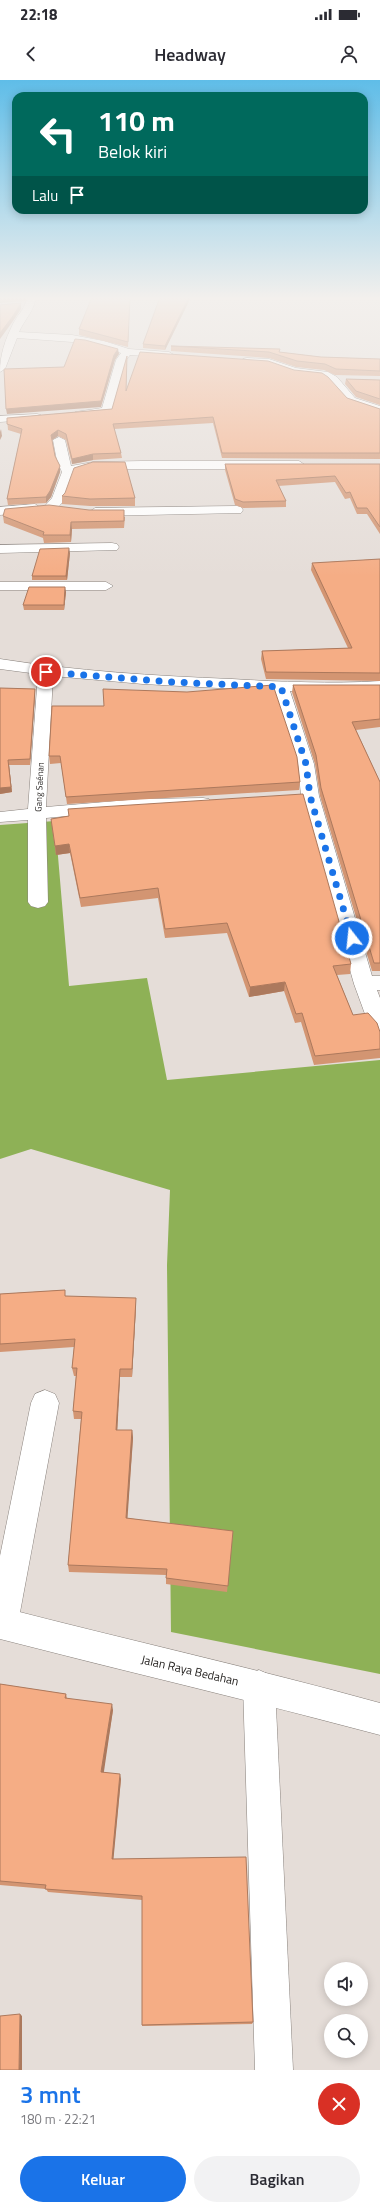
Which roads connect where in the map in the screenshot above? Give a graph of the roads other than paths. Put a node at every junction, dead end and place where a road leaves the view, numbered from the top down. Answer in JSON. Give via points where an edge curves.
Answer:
{"nodes":[{"id":1,"x":113,"y":390,"type":"edge"},
{"id":2,"x":342,"y":390,"type":"edge"},
{"id":3,"x":380,"y":410,"type":"edge"},
{"id":4,"x":67,"y":415,"type":"edge"},
{"id":5,"x":52,"y":417,"type":"edge"},
{"id":6,"x":0,"y":419,"type":"edge"},
{"id":7,"x":60,"y":440,"type":"edge"},
{"id":8,"x":308,"y":465,"type":"edge"},
{"id":9,"x":68,"y":472,"type":"junction"},
{"id":10,"x":50,"y":507,"type":"junction"},
{"id":11,"x":65,"y":510,"type":"edge"},
{"id":12,"x":237,"y":510,"type":"edge"},
{"id":13,"x":0,"y":511,"type":"edge"},
{"id":14,"x":84,"y":512,"type":"edge"},
{"id":15,"x":112,"y":547,"type":"dead end"},
{"id":16,"x":0,"y":549,"type":"edge"},
{"id":17,"x":0,"y":586,"type":"edge"},
{"id":18,"x":106,"y":586,"type":"dead end"},
{"id":19,"x":0,"y":664,"type":"edge"},
{"id":20,"x":46,"y":672,"type":"junction"},
{"id":21,"x":380,"y":686,"type":"edge"},
{"id":22,"x":281,"y":687,"type":"junction"},
{"id":23,"x":220,"y":801,"type":"edge"},
{"id":24,"x":37,"y":813,"type":"junction"},
{"id":25,"x":0,"y":817,"type":"edge"},
{"id":26,"x":38,"y":902,"type":"dead end"},
{"id":27,"x":372,"y":984,"type":"edge"},
{"id":28,"x":380,"y":1025,"type":"edge"},
{"id":29,"x":45,"y":1403,"type":"dead end"},
{"id":30,"x":1,"y":1623,"type":"edge"},
{"id":31,"x":259,"y":1686,"type":"junction"},
{"id":32,"x":380,"y":1720,"type":"edge"},
{"id":33,"x":274,"y":2070,"type":"edge"}],
"edges":[{"from":1,"to":4,"type":"street","via":[[107,411]]},
{"from":2,"to":3,"type":"street","via":[[351,400]]},
{"from":5,"to":6,"type":"street"},
{"from":7,"to":9,"type":"street","via":[[63,461]]},
{"from":8,"to":9,"type":"street","via":[[152,463],[82,467]]},
{"from":9,"to":10,"type":"street","via":[[58,500]]},
{"from":10,"to":11,"type":"street"},
{"from":10,"to":13,"type":"street"},
{"from":12,"to":14,"type":"street"},
{"from":15,"to":16,"type":"street"},
{"from":17,"to":18,"type":"street"},
{"from":19,"to":20,"type":"street"},
{"from":20,"to":22,"type":"street","via":[[171,682]]},
{"from":20,"to":24,"type":"street","name":"Gang Saénan"},
{"from":21,"to":22,"type":"street"},
{"from":22,"to":27,"type":"street","via":[[306,764],[302,796]]},
{"from":23,"to":24,"type":"street","via":[[140,804]]},
{"from":24,"to":25,"type":"street"},
{"from":24,"to":26,"type":"street","name":"Gang Saénan"},
{"from":27,"to":28,"type":"street"},
{"from":29,"to":30,"type":"street"},
{"from":30,"to":31,"type":"street","name":"Jalan Raya Bedahan","via":[[127,1656]]},
{"from":31,"to":32,"type":"street","name":"Jalan Raya Bedahan"},
{"from":31,"to":33,"type":"street"}]}
